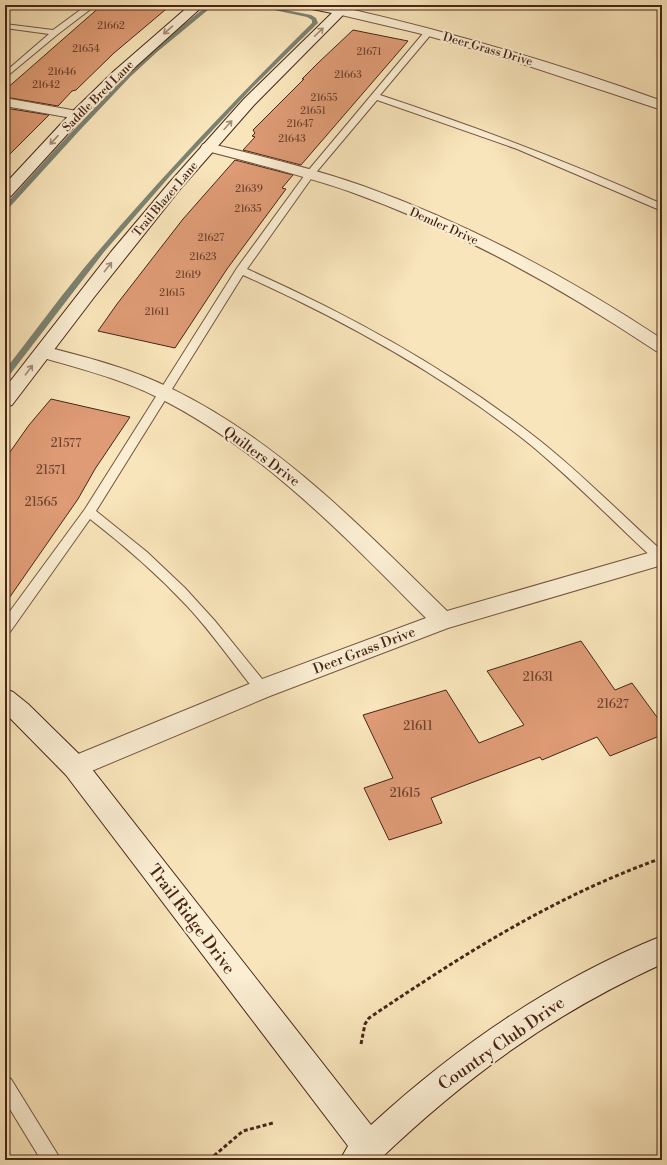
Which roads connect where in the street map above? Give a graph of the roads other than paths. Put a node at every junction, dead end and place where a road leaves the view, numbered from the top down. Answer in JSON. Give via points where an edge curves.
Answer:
{"nodes":[{"id":1,"x":92,"y":5,"type":"edge"},
{"id":2,"x":198,"y":5,"type":"edge"},
{"id":3,"x":310,"y":5,"type":"edge"},
{"id":4,"x":341,"y":11,"type":"junction"},
{"id":5,"x":5,"y":26,"type":"edge"},
{"id":6,"x":55,"y":32,"type":"junction"},
{"id":7,"x":430,"y":32,"type":"junction"},
{"id":8,"x":5,"y":76,"type":"edge"},
{"id":9,"x":374,"y":96,"type":"junction"},
{"id":10,"x":5,"y":102,"type":"edge"},
{"id":11,"x":662,"y":106,"type":"edge"},
{"id":12,"x":77,"y":115,"type":"junction"},
{"id":13,"x":208,"y":147,"type":"junction"},
{"id":14,"x":310,"y":174,"type":"junction"},
{"id":15,"x":5,"y":193,"type":"edge"},
{"id":16,"x":662,"y":208,"type":"edge"},
{"id":17,"x":241,"y":270,"type":"junction"},
{"id":18,"x":662,"y":347,"type":"edge"},
{"id":19,"x":43,"y":352,"type":"junction"},
{"id":20,"x":164,"y":392,"type":"junction"},
{"id":21,"x":5,"y":401,"type":"edge"},
{"id":22,"x":88,"y":512,"type":"junction"},
{"id":23,"x":661,"y":558,"type":"edge"},
{"id":24,"x":443,"y":621,"type":"junction"},
{"id":25,"x":5,"y":628,"type":"edge"},
{"id":26,"x":262,"y":689,"type":"junction"},
{"id":27,"x":5,"y":699,"type":"edge"},
{"id":28,"x":75,"y":768,"type":"junction"},
{"id":29,"x":662,"y":950,"type":"edge"},
{"id":30,"x":5,"y":1085,"type":"edge"},
{"id":31,"x":362,"y":1154,"type":"edge"},
{"id":32,"x":52,"y":1160,"type":"edge"}],
"edges":[{"from":1,"to":6,"type":"lane"},
{"from":2,"to":12,"type":"street","name":"Saddle Bred Lane","one_way":true},
{"from":3,"to":4,"type":"street","name":"Deer Grass Drive"},
{"from":4,"to":7,"type":"street","name":"Deer Grass Drive"},
{"from":13,"to":4,"type":"street","name":"Trail Blazer Lane","one_way":true,"via":[[296,54]]},
{"from":5,"to":6,"type":"lane"},
{"from":6,"to":8,"type":"lane"},
{"from":7,"to":9,"type":"lane"},
{"from":7,"to":11,"type":"street","name":"Deer Grass Drive","via":[[528,60]]},
{"from":9,"to":14,"type":"lane"},
{"from":9,"to":16,"type":"lane","via":[[451,120],[546,156]]},
{"from":10,"to":12,"type":"street"},
{"from":12,"to":15,"type":"street","name":"Saddle Bred Lane","one_way":true},
{"from":13,"to":14,"type":"street","name":"Demler Drive"},
{"from":19,"to":13,"type":"street","name":"Trail Blazer Lane","one_way":true,"via":[[123,248]]},
{"from":14,"to":17,"type":"lane"},
{"from":14,"to":18,"type":"street","name":"Demler Drive","via":[[417,214],[496,249],[568,288]]},
{"from":17,"to":20,"type":"lane"},
{"from":17,"to":23,"type":"lane","via":[[298,294],[336,314],[413,357],[456,385],[575,477]]},
{"from":19,"to":20,"type":"street","name":"Quilters Drive","via":[[107,370]]},
{"from":21,"to":19,"type":"street","name":"Trail Blazer Lane","one_way":true},
{"from":20,"to":22,"type":"lane"},
{"from":20,"to":24,"type":"street","name":"Quilters Drive","via":[[275,462],[355,532]]},
{"from":22,"to":25,"type":"lane"},
{"from":22,"to":26,"type":"lane","via":[[123,537],[168,579],[193,605]]},
{"from":23,"to":24,"type":"street","name":"Deer Grass Drive"},
{"from":24,"to":26,"type":"street","name":"Deer Grass Drive"},
{"from":26,"to":28,"type":"street","name":"Deer Grass Drive"},
{"from":27,"to":28,"type":"street","name":"Trail Ridge Drive"},
{"from":28,"to":31,"type":"street","name":"Trail Ridge Drive"},
{"from":29,"to":31,"type":"street","name":"Country Club Drive","via":[[564,998],[503,1038],[451,1075]]},
{"from":30,"to":32,"type":"lane"}]}
